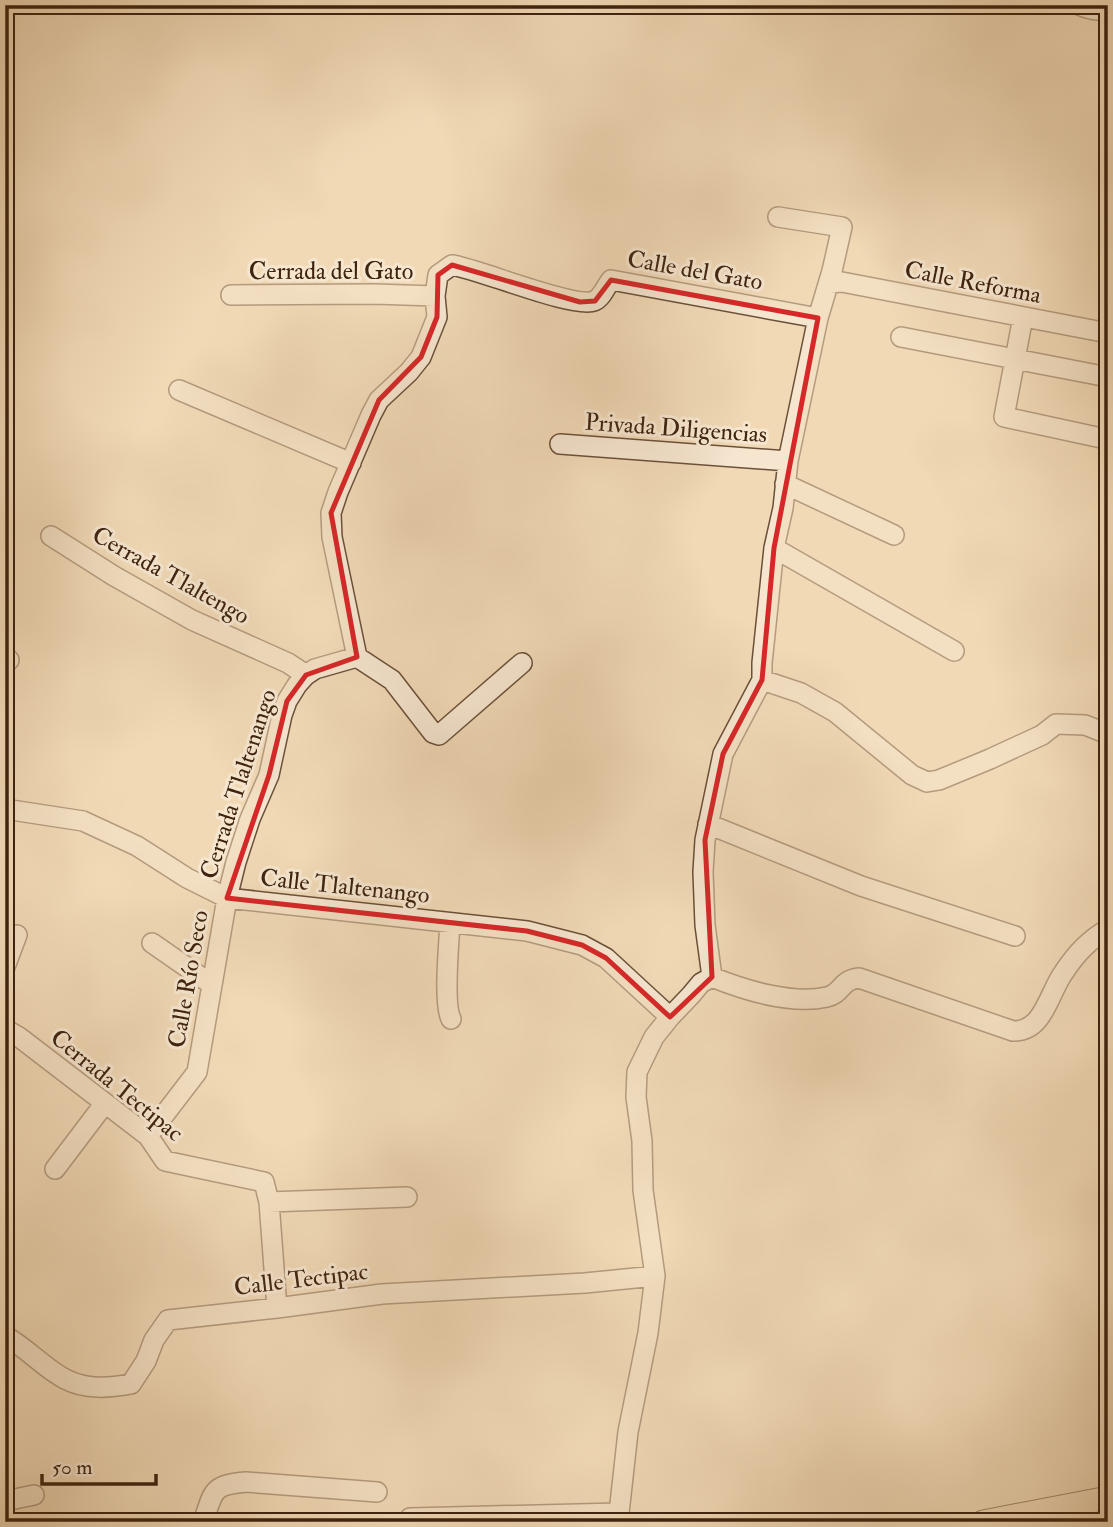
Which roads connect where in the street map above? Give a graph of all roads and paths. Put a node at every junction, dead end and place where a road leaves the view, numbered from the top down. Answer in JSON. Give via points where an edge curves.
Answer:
{"nodes":[{"id":1,"x":1079,"y":5,"type":"edge"},
{"id":2,"x":1108,"y":9,"type":"edge"},
{"id":3,"x":778,"y":217,"type":"dead end"},
{"id":4,"x":452,"y":265,"type":"joint"},
{"id":5,"x":829,"y":283,"type":"junction"},
{"id":6,"x":231,"y":295,"type":"dead end"},
{"id":7,"x":435,"y":296,"type":"junction"},
{"id":8,"x":1023,"y":317,"type":"junction"},
{"id":9,"x":818,"y":318,"type":"junction"},
{"id":10,"x":1108,"y":333,"type":"edge"},
{"id":11,"x":901,"y":337,"type":"dead end"},
{"id":12,"x":1014,"y":359,"type":"junction"},
{"id":13,"x":1108,"y":377,"type":"edge"},
{"id":14,"x":179,"y":390,"type":"dead end"},
{"id":15,"x":1105,"y":439,"type":"dead end"},
{"id":16,"x":561,"y":444,"type":"dead end"},
{"id":17,"x":788,"y":460,"type":"junction"},
{"id":18,"x":351,"y":463,"type":"junction"},
{"id":19,"x":785,"y":484,"type":"junction"},
{"id":20,"x":894,"y":535,"type":"dead end"},
{"id":21,"x":51,"y":536,"type":"dead end"},
{"id":22,"x":774,"y":548,"type":"junction"},
{"id":23,"x":954,"y":651,"type":"dead end"},
{"id":24,"x":357,"y":657,"type":"junction"},
{"id":25,"x":522,"y":663,"type":"dead end"},
{"id":26,"x":306,"y":675,"type":"junction"},
{"id":27,"x":762,"y":680,"type":"junction"},
{"id":28,"x":1108,"y":734,"type":"edge"},
{"id":29,"x":5,"y":809,"type":"edge"},
{"id":30,"x":708,"y":824,"type":"junction"},
{"id":31,"x":227,"y":898,"type":"junction"},
{"id":32,"x":450,"y":923,"type":"junction"},
{"id":33,"x":1108,"y":929,"type":"edge"},
{"id":34,"x":17,"y":935,"type":"dead end"},
{"id":35,"x":1015,"y":936,"type":"dead end"},
{"id":36,"x":152,"y":943,"type":"dead end"},
{"id":37,"x":5,"y":967,"type":"edge"},
{"id":38,"x":712,"y":977,"type":"junction"},
{"id":39,"x":211,"y":984,"type":"junction"},
{"id":40,"x":670,"y":1017,"type":"junction"},
{"id":41,"x":451,"y":1018,"type":"dead end"},
{"id":42,"x":5,"y":1029,"type":"edge"},
{"id":43,"x":105,"y":1103,"type":"junction"},
{"id":44,"x":148,"y":1136,"type":"junction"},
{"id":45,"x":55,"y":1169,"type":"dead end"},
{"id":46,"x":407,"y":1197,"type":"dead end"},
{"id":47,"x":269,"y":1202,"type":"junction"},
{"id":48,"x":655,"y":1276,"type":"junction"},
{"id":49,"x":277,"y":1308,"type":"junction"},
{"id":50,"x":5,"y":1336,"type":"edge"},
{"id":51,"x":377,"y":1492,"type":"dead end"},
{"id":52,"x":34,"y":1495,"type":"dead end"},
{"id":53,"x":1108,"y":1498,"type":"edge"},
{"id":54,"x":5,"y":1502,"type":"edge"},
{"id":55,"x":618,"y":1517,"type":"edge"},
{"id":56,"x":410,"y":1518,"type":"dead end"},
{"id":57,"x":203,"y":1522,"type":"edge"},
{"id":58,"x":983,"y":1522,"type":"edge"}],
"edges":[{"from":1,"to":2,"type":"street"},
{"from":3,"to":5,"type":"street","via":[[842,227]]},
{"from":4,"to":7,"type":"street","name":"Cerrada del Gato","via":[[438,275]]},
{"from":4,"to":9,"type":"street","name":"Calle del Gato","via":[[580,302],[595,301],[611,280]]},
{"from":5,"to":8,"type":"street","name":"Calle Reforma"},
{"from":5,"to":9,"type":"street"},
{"from":6,"to":7,"type":"street","name":"Cerrada del Gato"},
{"from":7,"to":18,"type":"street","via":[[437,317],[421,357],[379,400]]},
{"from":8,"to":10,"type":"street","name":"Calle Reforma"},
{"from":8,"to":12,"type":"street"},
{"from":9,"to":17,"type":"street"},
{"from":11,"to":12,"type":"street"},
{"from":12,"to":13,"type":"street"},
{"from":12,"to":15,"type":"street","via":[[1003,417]]},
{"from":14,"to":18,"type":"street"},
{"from":16,"to":17,"type":"street","name":"Privada Diligencias"},
{"from":17,"to":19,"type":"street"},
{"from":18,"to":24,"type":"street","via":[[331,513]]},
{"from":19,"to":20,"type":"street"},
{"from":19,"to":22,"type":"street"},
{"from":21,"to":26,"type":"street","name":"Cerrada Tlaltengo","via":[[192,620]]},
{"from":22,"to":23,"type":"street"},
{"from":22,"to":27,"type":"street"},
{"from":24,"to":25,"type":"street","via":[[393,680],[433,733],[439,734]]},
{"from":24,"to":26,"type":"street","name":"Cerrada Tlaltenango"},
{"from":26,"to":31,"type":"street","name":"Cerrada Tlaltenango","via":[[282,715],[269,775],[250,819]]},
{"from":27,"to":28,"type":"street","via":[[801,693],[835,712],[912,775],[928,782],[990,759],[1056,724],[1085,725]]},
{"from":27,"to":30,"type":"street","via":[[723,754]]},
{"from":29,"to":31,"type":"street","name":"Calle Tlaltenango","via":[[83,821]]},
{"from":30,"to":35,"type":"street","via":[[861,886]]},
{"from":30,"to":38,"type":"street","via":[[703,872]]},
{"from":31,"to":32,"type":"street","name":"Calle Tlaltenango"},
{"from":31,"to":39,"type":"street","name":"Calle Río Seco"},
{"from":32,"to":40,"type":"street","name":"Calle Tlaltenango","via":[[527,931],[582,945],[606,958]]},
{"from":32,"to":41,"type":"street","via":[[447,998]]},
{"from":33,"to":38,"type":"street","via":[[1065,969],[1036,1022],[1018,1032],[859,978],[845,982],[836,994],[804,999],[750,990]]},
{"from":34,"to":37,"type":"street"},
{"from":36,"to":39,"type":"street"},
{"from":38,"to":40,"type":"street"},
{"from":39,"to":44,"type":"street","name":"Calle Río Seco","via":[[197,1072]]},
{"from":40,"to":48,"type":"street","via":[[637,1072],[643,1190]]},
{"from":42,"to":43,"type":"street","name":"Cerrada Tectipac"},
{"from":43,"to":44,"type":"street","name":"Cerrada Tectipac"},
{"from":43,"to":45,"type":"street"},
{"from":44,"to":47,"type":"street","name":"Cerrada Tectipac","via":[[165,1161],[264,1182]]},
{"from":46,"to":47,"type":"street"},
{"from":47,"to":49,"type":"street"},
{"from":48,"to":49,"type":"street","name":"Calle Tectipac","via":[[382,1294]]},
{"from":48,"to":55,"type":"street"},
{"from":49,"to":50,"type":"street","name":"Calle Tectipac","via":[[168,1320],[131,1384],[110,1387],[90,1387],[66,1379]]},
{"from":51,"to":57,"type":"street","via":[[226,1484],[213,1493]]},
{"from":52,"to":54,"type":"street"},
{"from":53,"to":58,"type":"main road"},
{"from":55,"to":56,"type":"street"}]}
